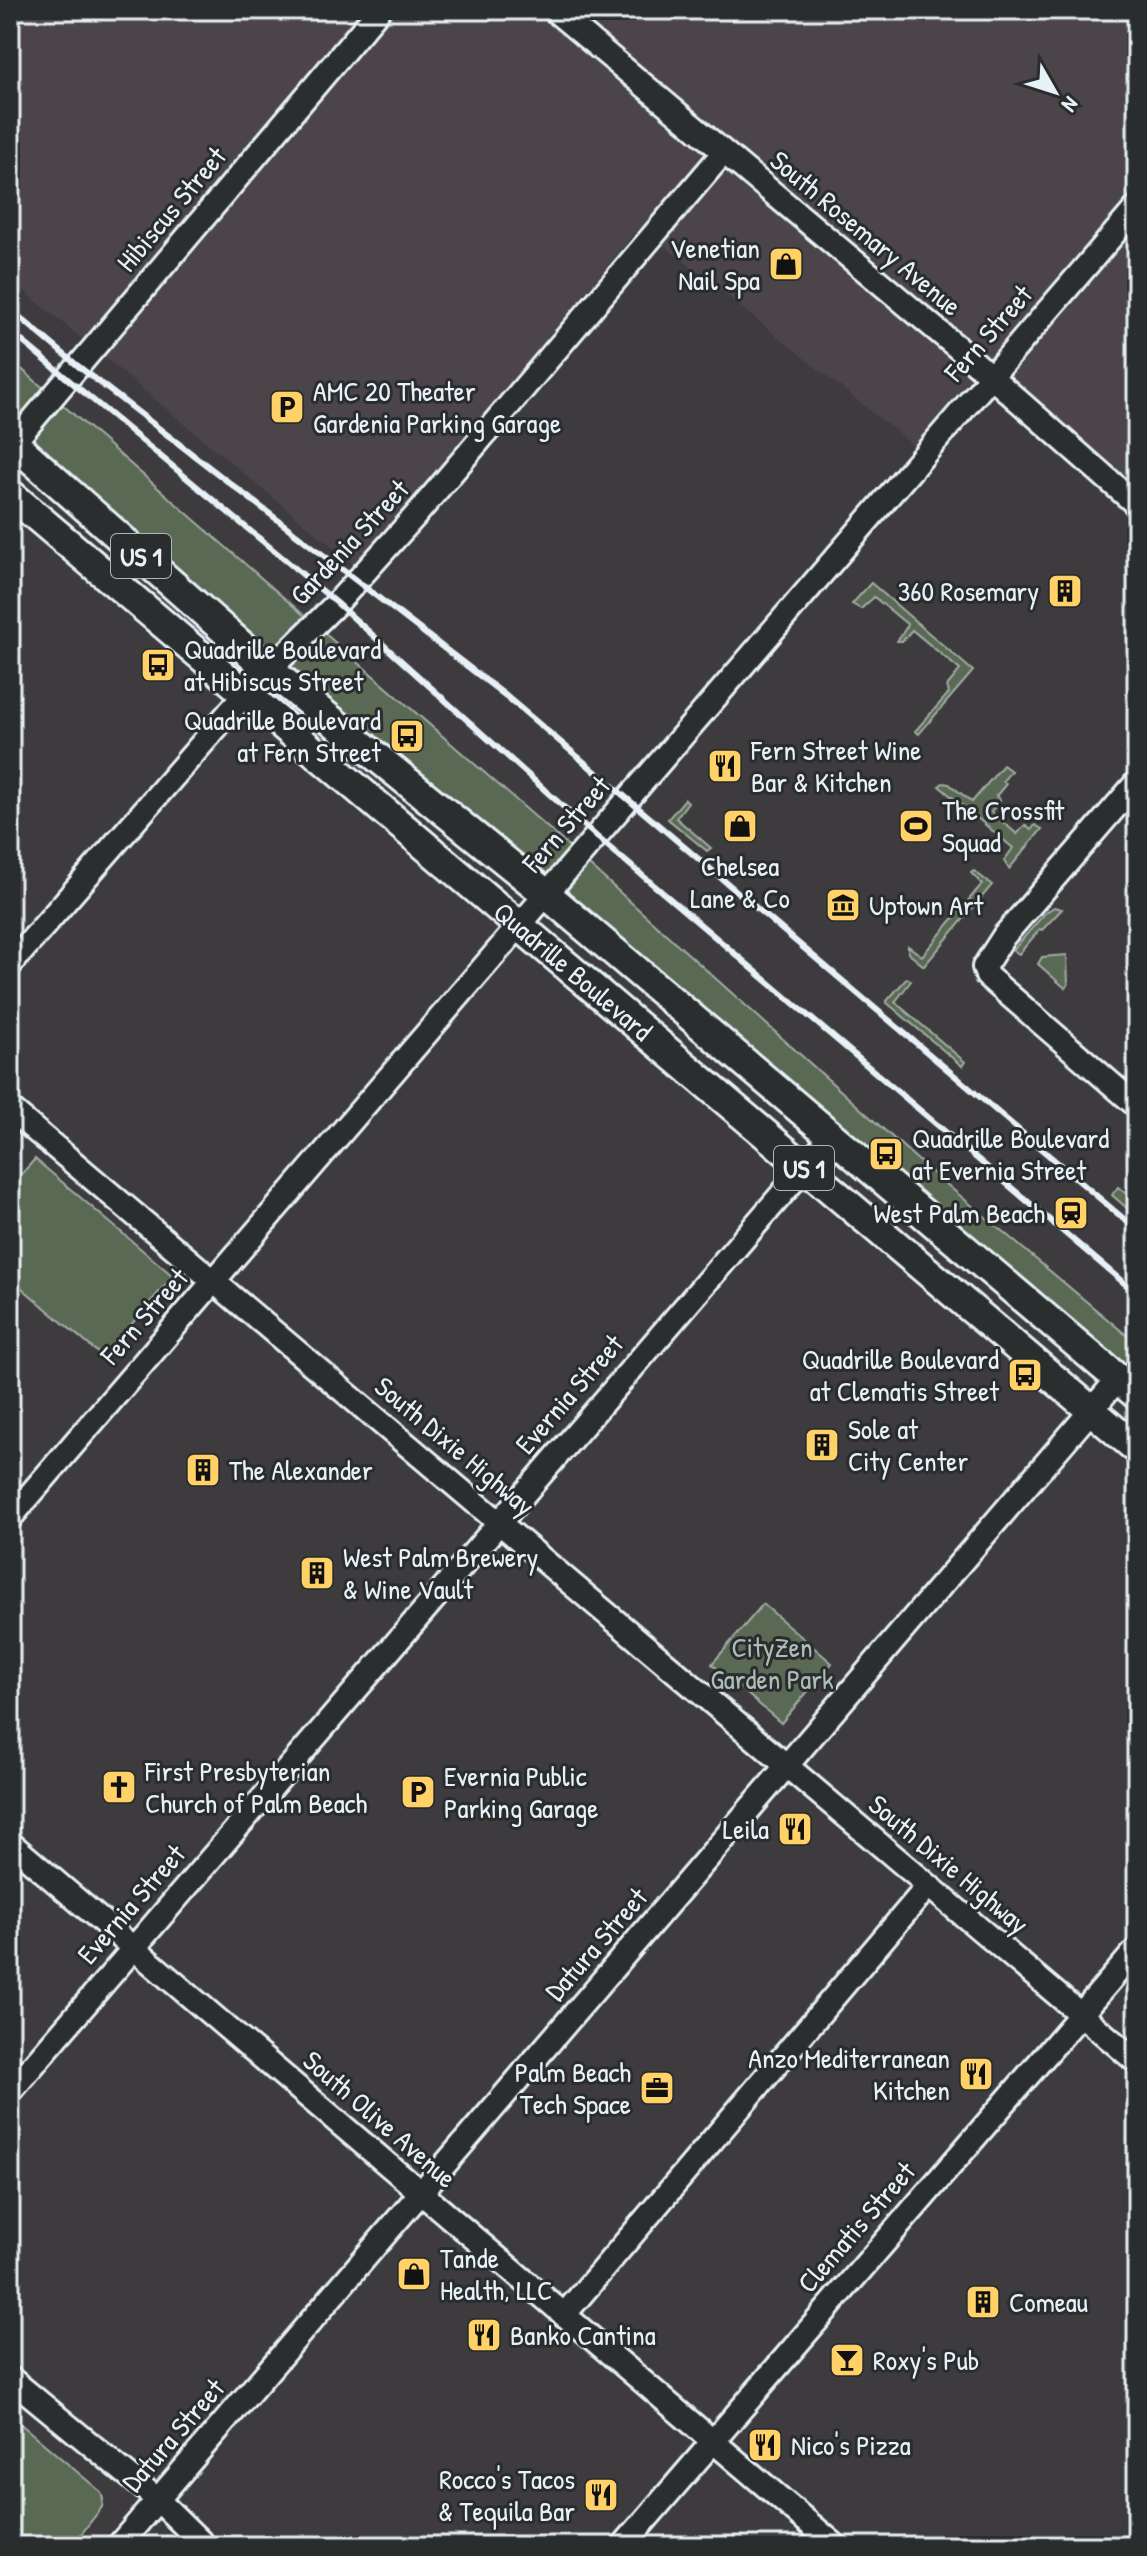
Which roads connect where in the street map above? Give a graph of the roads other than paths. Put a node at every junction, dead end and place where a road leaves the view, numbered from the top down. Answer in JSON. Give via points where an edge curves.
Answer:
{"nodes":[{"id":1,"x":379,"y":10,"type":"edge"},
{"id":2,"x":554,"y":10,"type":"edge"},
{"id":3,"x":723,"y":153,"type":"junction"},
{"id":4,"x":1137,"y":207,"type":"edge"},
{"id":5,"x":991,"y":376,"type":"junction"},
{"id":6,"x":11,"y":443,"type":"edge"},
{"id":7,"x":10,"y":494,"type":"edge"},
{"id":8,"x":1137,"y":505,"type":"edge"},
{"id":9,"x":268,"y":669,"type":"junction"},
{"id":10,"x":246,"y":693,"type":"junction"},
{"id":11,"x":1137,"y":782,"type":"edge"},
{"id":12,"x":545,"y":893,"type":"junction"},
{"id":13,"x":518,"y":924,"type":"junction"},
{"id":14,"x":10,"y":965,"type":"edge"},
{"id":15,"x":1137,"y":1106,"type":"edge"},
{"id":16,"x":10,"y":1109,"type":"edge"},
{"id":17,"x":831,"y":1137,"type":"junction"},
{"id":18,"x":804,"y":1169,"type":"junction"},
{"id":19,"x":213,"y":1282,"type":"junction"},
{"id":20,"x":1128,"y":1387,"type":"edge"},
{"id":21,"x":1091,"y":1410,"type":"junction"},
{"id":22,"x":1137,"y":1449,"type":"edge"},
{"id":23,"x":10,"y":1518,"type":"edge"},
{"id":24,"x":498,"y":1522,"type":"junction"},
{"id":25,"x":787,"y":1767,"type":"junction"},
{"id":26,"x":10,"y":1843,"type":"edge"},
{"id":27,"x":928,"y":1886,"type":"junction"},
{"id":28,"x":132,"y":1947,"type":"junction"},
{"id":29,"x":1137,"y":1949,"type":"edge"},
{"id":30,"x":1081,"y":2014,"type":"junction"},
{"id":31,"x":1137,"y":2062,"type":"edge"},
{"id":32,"x":10,"y":2092,"type":"edge"},
{"id":33,"x":420,"y":2194,"type":"junction"},
{"id":34,"x":564,"y":2315,"type":"junction"},
{"id":35,"x":10,"y":2378,"type":"edge"},
{"id":36,"x":712,"y":2440,"type":"junction"},
{"id":37,"x":157,"y":2499,"type":"junction"},
{"id":38,"x":118,"y":2546,"type":"edge"},
{"id":39,"x":205,"y":2546,"type":"edge"},
{"id":40,"x":623,"y":2546,"type":"edge"},
{"id":41,"x":836,"y":2546,"type":"edge"}],
"edges":[{"from":1,"to":6,"type":"street","name":"Hibiscus Street"},
{"from":2,"to":3,"type":"street","name":"South Rosemary Avenue"},
{"from":3,"to":5,"type":"street","name":"South Rosemary Avenue"},
{"from":3,"to":9,"type":"street","name":"Gardenia Street","via":[[397,537]]},
{"from":4,"to":5,"type":"street","name":"Fern Street"},
{"from":5,"to":8,"type":"street","name":"South Rosemary Avenue"},
{"from":5,"to":12,"type":"street","name":"Fern Street"},
{"from":6,"to":9,"type":"main road","name":"Quadrille Boulevard","number":"US 1"},
{"from":7,"to":10,"type":"main road","name":"Quadrille Boulevard","number":"US 1"},
{"from":9,"to":10,"type":"street","name":"Gardenia Street"},
{"from":9,"to":12,"type":"main road","name":"Quadrille Boulevard","number":"US 1"},
{"from":10,"to":13,"type":"main road","name":"Quadrille Boulevard","number":"US 1"},
{"from":10,"to":14,"type":"street","name":"Gardenia Street"},
{"from":11,"to":15,"type":"street","via":[[1004,936],[985,972]]},
{"from":12,"to":13,"type":"street","name":"Fern Street"},
{"from":12,"to":17,"type":"main road","name":"Quadrille Boulevard","number":"US 1"},
{"from":13,"to":18,"type":"main road","name":"Quadrille Boulevard","number":"US 1"},
{"from":13,"to":19,"type":"street","name":"Fern Street"},
{"from":16,"to":19,"type":"street","name":"South Dixie Highway"},
{"from":17,"to":18,"type":"street","name":"Evernia Street"},
{"from":17,"to":20,"type":"main road","name":"Quadrille Boulevard","number":"US 1"},
{"from":18,"to":21,"type":"main road","name":"Quadrille Boulevard","number":"US 1"},
{"from":18,"to":24,"type":"street","name":"Evernia Street"},
{"from":19,"to":23,"type":"street","name":"Fern Street"},
{"from":19,"to":24,"type":"street","name":"South Dixie Highway"},
{"from":20,"to":21,"type":"street","name":"Datura Street"},
{"from":21,"to":22,"type":"main road","name":"Quadrille Boulevard","number":"US 1"},
{"from":21,"to":25,"type":"street","name":"Datura Street"},
{"from":24,"to":25,"type":"street","name":"South Dixie Highway"},
{"from":24,"to":28,"type":"street","name":"Evernia Street"},
{"from":25,"to":27,"type":"street","name":"South Dixie Highway"},
{"from":25,"to":33,"type":"street","name":"Datura Street"},
{"from":26,"to":28,"type":"street","name":"South Olive Avenue"},
{"from":27,"to":30,"type":"street","name":"South Dixie Highway"},
{"from":27,"to":34,"type":"street"},
{"from":28,"to":32,"type":"street","name":"Evernia Street"},
{"from":28,"to":33,"type":"street","name":"South Olive Avenue"},
{"from":29,"to":30,"type":"street","name":"Clematis Street"},
{"from":30,"to":31,"type":"street","name":"South Dixie Highway"},
{"from":30,"to":36,"type":"street","name":"Clematis Street"},
{"from":33,"to":34,"type":"street","name":"South Olive Avenue"},
{"from":33,"to":37,"type":"street","name":"Datura Street"},
{"from":34,"to":36,"type":"street","name":"South Olive Avenue"},
{"from":35,"to":37,"type":"street"},
{"from":36,"to":40,"type":"street","name":"Clematis Street"},
{"from":36,"to":41,"type":"street","name":"South Olive Avenue"},
{"from":37,"to":38,"type":"street","name":"Datura Street"},
{"from":37,"to":39,"type":"street"}]}
